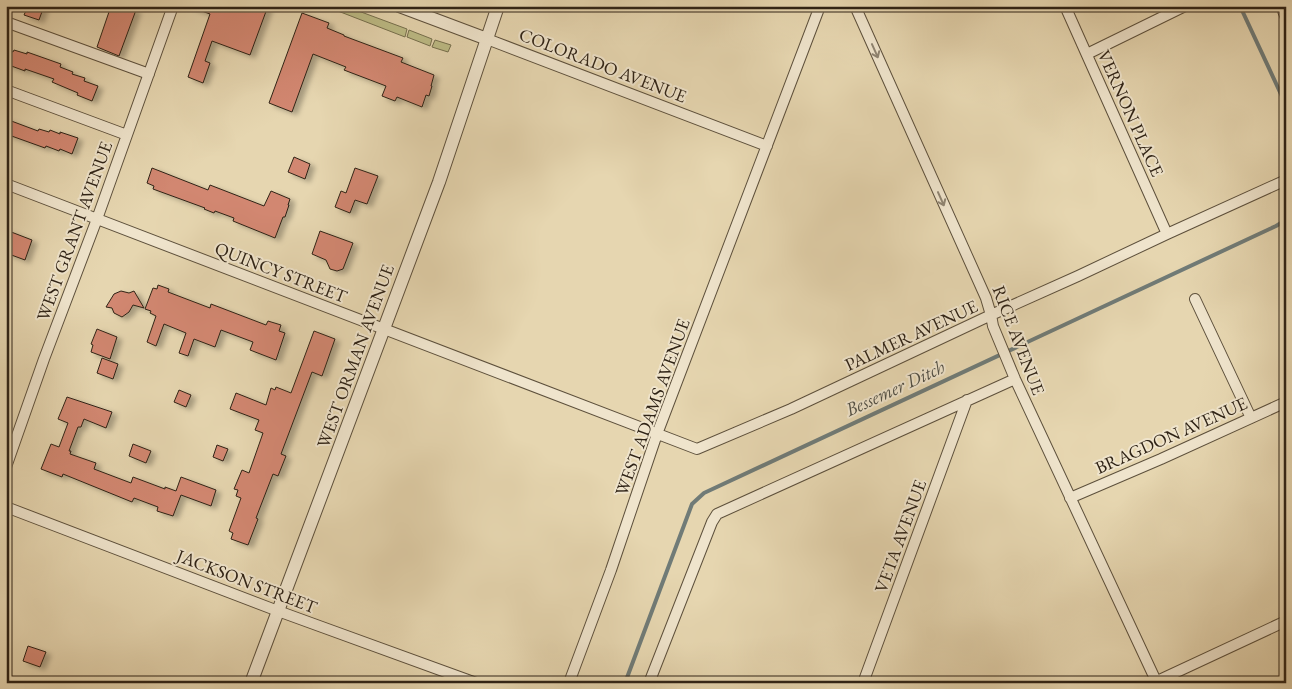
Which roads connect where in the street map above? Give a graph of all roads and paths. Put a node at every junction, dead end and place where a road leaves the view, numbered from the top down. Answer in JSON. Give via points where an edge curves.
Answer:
{"nodes":[{"id":1,"x":174,"y":6,"type":"edge"},
{"id":2,"x":399,"y":6,"type":"edge"},
{"id":3,"x":498,"y":6,"type":"edge"},
{"id":4,"x":820,"y":6,"type":"edge"},
{"id":5,"x":855,"y":6,"type":"edge"},
{"id":6,"x":1065,"y":6,"type":"edge"},
{"id":7,"x":1185,"y":6,"type":"edge"},
{"id":8,"x":1280,"y":6,"type":"edge"},
{"id":9,"x":1286,"y":18,"type":"edge"},
{"id":10,"x":6,"y":22,"type":"edge"},
{"id":11,"x":487,"y":39,"type":"junction"},
{"id":12,"x":1087,"y":54,"type":"junction"},
{"id":13,"x":149,"y":74,"type":"junction"},
{"id":14,"x":6,"y":90,"type":"edge"},
{"id":15,"x":127,"y":135,"type":"junction"},
{"id":16,"x":767,"y":146,"type":"junction"},
{"id":17,"x":1286,"y":180,"type":"edge"},
{"id":18,"x":6,"y":184,"type":"edge"},
{"id":19,"x":97,"y":219,"type":"junction"},
{"id":20,"x":1167,"y":234,"type":"junction"},
{"id":21,"x":1196,"y":299,"type":"dead end"},
{"id":22,"x":991,"y":315,"type":"junction"},
{"id":23,"x":384,"y":329,"type":"junction"},
{"id":24,"x":1015,"y":379,"type":"junction"},
{"id":25,"x":967,"y":400,"type":"junction"},
{"id":26,"x":1286,"y":402,"type":"edge"},
{"id":27,"x":1251,"y":418,"type":"junction"},
{"id":28,"x":657,"y":434,"type":"junction"},
{"id":29,"x":6,"y":466,"type":"edge"},
{"id":30,"x":1070,"y":498,"type":"junction"},
{"id":31,"x":6,"y":507,"type":"edge"},
{"id":32,"x":278,"y":611,"type":"junction"},
{"id":33,"x":1286,"y":621,"type":"edge"},
{"id":34,"x":569,"y":682,"type":"edge"},
{"id":35,"x":1155,"y":682,"type":"edge"},
{"id":36,"x":251,"y":683,"type":"edge"},
{"id":37,"x":476,"y":683,"type":"edge"},
{"id":38,"x":649,"y":683,"type":"edge"},
{"id":39,"x":863,"y":683,"type":"edge"}],
"edges":[{"from":1,"to":13,"type":"street","name":"WEST GRANT AVENUE"},
{"from":2,"to":11,"type":"street","name":"COLORADO AVENUE"},
{"from":3,"to":11,"type":"street","name":"WEST ORMAN AVENUE"},
{"from":4,"to":16,"type":"street","name":"WEST ADAMS AVENUE"},
{"from":5,"to":22,"type":"street","name":"RICE AVENUE","one_way":true},
{"from":6,"to":12,"type":"street","name":"VERNON PLACE"},
{"from":7,"to":12,"type":"street"},
{"from":8,"to":9,"type":"street"},
{"from":10,"to":13,"type":"street"},
{"from":11,"to":16,"type":"street","name":"COLORADO AVENUE"},
{"from":11,"to":23,"type":"street","name":"WEST ORMAN AVENUE","via":[[439,182]]},
{"from":12,"to":20,"type":"street","name":"VERNON PLACE"},
{"from":13,"to":15,"type":"street","name":"WEST GRANT AVENUE"},
{"from":14,"to":15,"type":"street"},
{"from":15,"to":19,"type":"street","name":"WEST GRANT AVENUE"},
{"from":16,"to":28,"type":"street","name":"WEST ADAMS AVENUE"},
{"from":17,"to":20,"type":"street","name":"PALMER AVENUE"},
{"from":18,"to":19,"type":"street","name":"QUINCY STREET"},
{"from":19,"to":23,"type":"street","name":"QUINCY STREET"},
{"from":19,"to":29,"type":"street","name":"WEST GRANT AVENUE"},
{"from":20,"to":22,"type":"street","name":"PALMER AVENUE"},
{"from":21,"to":27,"type":"street"},
{"from":22,"to":24,"type":"street","name":"RICE AVENUE"},
{"from":22,"to":28,"type":"street","name":"PALMER AVENUE","via":[[791,409],[697,449]]},
{"from":23,"to":28,"type":"street","name":"QUINCY STREET"},
{"from":23,"to":32,"type":"street","name":"WEST ORMAN AVENUE"},
{"from":24,"to":25,"type":"street"},
{"from":24,"to":30,"type":"street","name":"RICE AVENUE"},
{"from":25,"to":38,"type":"street","via":[[718,514],[712,522]]},
{"from":25,"to":39,"type":"street","name":"VETA AVENUE"},
{"from":26,"to":27,"type":"street","name":"BRAGDON AVENUE"},
{"from":27,"to":30,"type":"street","name":"BRAGDON AVENUE"},
{"from":28,"to":34,"type":"street","name":"WEST ADAMS AVENUE"},
{"from":30,"to":35,"type":"street","name":"RICE AVENUE"},
{"from":31,"to":32,"type":"street","name":"JACKSON STREET"},
{"from":32,"to":36,"type":"street","name":"WEST ORMAN AVENUE"},
{"from":32,"to":37,"type":"street","name":"JACKSON STREET"},
{"from":33,"to":35,"type":"street"}]}
